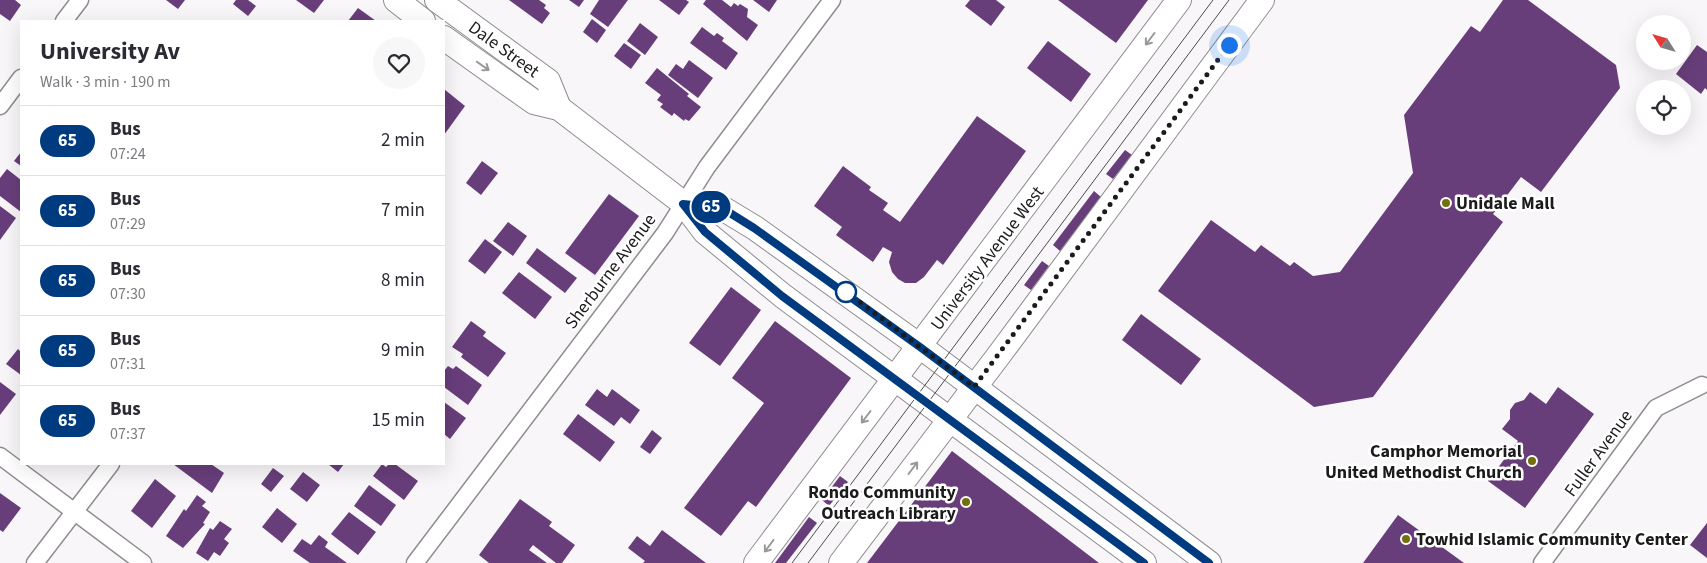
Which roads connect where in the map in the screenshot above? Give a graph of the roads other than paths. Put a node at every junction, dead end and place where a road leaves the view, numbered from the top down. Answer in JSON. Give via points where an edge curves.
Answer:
{"nodes":[{"id":1,"x":80,"y":0,"type":"edge"},
{"id":2,"x":396,"y":0,"type":"edge"},
{"id":3,"x":832,"y":0,"type":"edge"},
{"id":4,"x":1179,"y":0,"type":"edge"},
{"id":5,"x":1262,"y":0,"type":"edge"},
{"id":6,"x":449,"y":3,"type":"edge"},
{"id":7,"x":65,"y":20,"type":"edge"},
{"id":8,"x":422,"y":20,"type":"edge"},
{"id":9,"x":445,"y":39,"type":"edge"},
{"id":10,"x":20,"y":79,"type":"edge"},
{"id":11,"x":0,"y":106,"type":"edge"},
{"id":12,"x":559,"y":108,"type":"junction"},
{"id":13,"x":683,"y":204,"type":"junction"},
{"id":14,"x":920,"y":347,"type":"junction"},
{"id":15,"x":896,"y":378,"type":"junction"},
{"id":16,"x":1702,"y":385,"type":"dead end"},
{"id":17,"x":974,"y":387,"type":"junction"},
{"id":18,"x":950,"y":419,"type":"junction"},
{"id":19,"x":0,"y":456,"type":"edge"},
{"id":20,"x":109,"y":465,"type":"edge"},
{"id":21,"x":75,"y":511,"type":"junction"},
{"id":22,"x":35,"y":563,"type":"edge"},
{"id":23,"x":143,"y":563,"type":"edge"},
{"id":24,"x":415,"y":563,"type":"edge"},
{"id":25,"x":756,"y":563,"type":"edge"},
{"id":26,"x":841,"y":563,"type":"edge"},
{"id":27,"x":1144,"y":563,"type":"edge"},
{"id":28,"x":1209,"y":563,"type":"edge"},
{"id":29,"x":1542,"y":563,"type":"edge"}],
"edges":[{"from":1,"to":7,"type":"street"},
{"from":2,"to":8,"type":"main road"},
{"from":3,"to":13,"type":"street","name":"Sherburne Avenue","via":[[707,166]]},
{"from":4,"to":14,"type":"main road","name":"University Avenue West","one_way":true},
{"from":5,"to":17,"type":"main road"},
{"from":6,"to":12,"type":"main road","name":"Dale Street","via":[[548,81]]},
{"from":9,"to":12,"type":"main road","name":"Dale Street","one_way":true,"via":[[534,102]]},
{"from":10,"to":11,"type":"street"},
{"from":12,"to":13,"type":"main road","name":"Dale Street"},
{"from":13,"to":14,"type":"main road","via":[[722,208],[809,266]]},
{"from":13,"to":15,"type":"main road","name":"Dale Street","via":[[705,232],[782,296]]},
{"from":13,"to":24,"type":"street","name":"Sherburne Avenue","via":[[665,233]]},
{"from":14,"to":15,"type":"main road","name":"University Avenue West"},
{"from":14,"to":17,"type":"main road"},
{"from":15,"to":18,"type":"main road","name":"Dale Street"},
{"from":15,"to":25,"type":"main road","name":"University Avenue West","one_way":true},
{"from":16,"to":29,"type":"street","name":"Fuller Avenue","via":[[1656,408]]},
{"from":17,"to":18,"type":"main road"},
{"from":17,"to":28,"type":"main road"},
{"from":26,"to":18,"type":"main road","one_way":true},
{"from":18,"to":27,"type":"main road","name":"Dale Street"},
{"from":19,"to":21,"type":"street"},
{"from":20,"to":21,"type":"street"},
{"from":21,"to":22,"type":"street"},
{"from":21,"to":23,"type":"street"}]}
